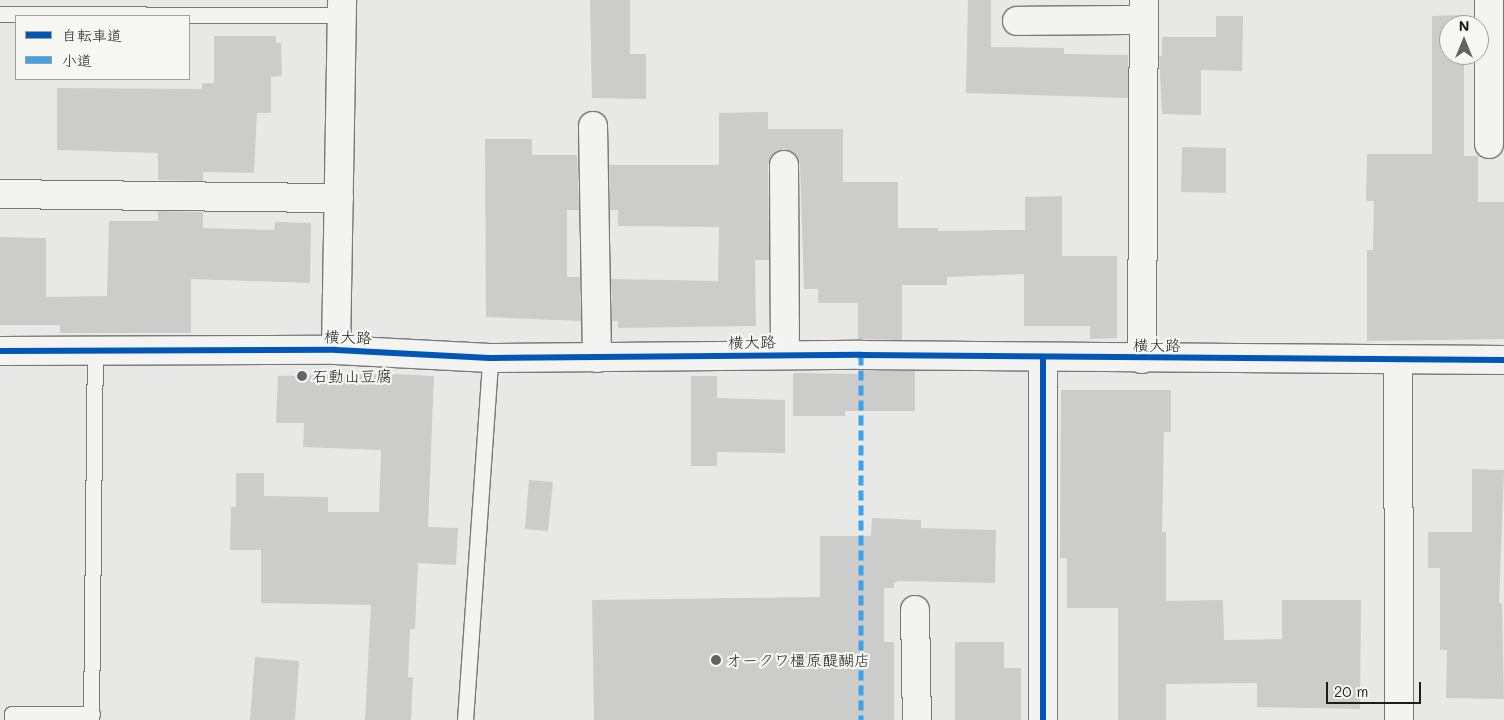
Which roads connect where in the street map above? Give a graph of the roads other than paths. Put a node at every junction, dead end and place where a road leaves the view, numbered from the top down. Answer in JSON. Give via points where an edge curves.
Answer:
{"nodes":[{"id":1,"x":1488,"y":0,"type":"edge"},
{"id":2,"x":342,"y":8,"type":"edge"},
{"id":3,"x":1144,"y":10,"type":"edge"},
{"id":4,"x":0,"y":14,"type":"edge"},
{"id":5,"x":1017,"y":21,"type":"dead end"},
{"id":6,"x":1496,"y":86,"type":"edge"},
{"id":7,"x":593,"y":126,"type":"dead end"},
{"id":8,"x":1489,"y":144,"type":"dead end"},
{"id":9,"x":784,"y":165,"type":"dead end"},
{"id":10,"x":0,"y":194,"type":"edge"},
{"id":11,"x":338,"y":198,"type":"junction"},
{"id":12,"x":336,"y":350,"type":"junction"},
{"id":13,"x":0,"y":351,"type":"edge"},
{"id":14,"x":96,"y":351,"type":"junction"},
{"id":15,"x":785,"y":355,"type":"junction"},
{"id":16,"x":1043,"y":357,"type":"junction"},
{"id":17,"x":490,"y":358,"type":"junction"},
{"id":18,"x":597,"y":358,"type":"junction"},
{"id":19,"x":1142,"y":359,"type":"junction"},
{"id":20,"x":1398,"y":360,"type":"junction"},
{"id":21,"x":1504,"y":360,"type":"edge"},
{"id":22,"x":915,"y":610,"type":"dead end"},
{"id":23,"x":92,"y":717,"type":"edge"},
{"id":24,"x":12,"y":720,"type":"edge"},
{"id":25,"x":465,"y":720,"type":"edge"},
{"id":26,"x":917,"y":720,"type":"edge"},
{"id":27,"x":1043,"y":720,"type":"edge"},
{"id":28,"x":1399,"y":720,"type":"edge"}],
"edges":[{"from":1,"to":6,"type":"street"},
{"from":2,"to":4,"type":"lane"},
{"from":2,"to":11,"type":"street"},
{"from":3,"to":5,"type":"street"},
{"from":3,"to":19,"type":"street"},
{"from":6,"to":8,"type":"street"},
{"from":7,"to":18,"type":"street"},
{"from":9,"to":15,"type":"street"},
{"from":10,"to":11,"type":"street"},
{"from":11,"to":12,"type":"street"},
{"from":12,"to":14,"type":"street","name":"横大路"},
{"from":12,"to":17,"type":"street","name":"横大路"},
{"from":13,"to":14,"type":"street","name":"横大路"},
{"from":14,"to":23,"type":"lane"},
{"from":15,"to":16,"type":"street","name":"横大路"},
{"from":15,"to":18,"type":"street","name":"横大路"},
{"from":16,"to":19,"type":"street","name":"横大路"},
{"from":16,"to":27,"type":"street"},
{"from":17,"to":18,"type":"street","name":"横大路"},
{"from":17,"to":25,"type":"lane"},
{"from":19,"to":20,"type":"street","name":"横大路"},
{"from":20,"to":21,"type":"street","name":"横大路"},
{"from":20,"to":28,"type":"street"},
{"from":22,"to":26,"type":"street"},
{"from":23,"to":24,"type":"lane","via":[[12,714]]}]}
